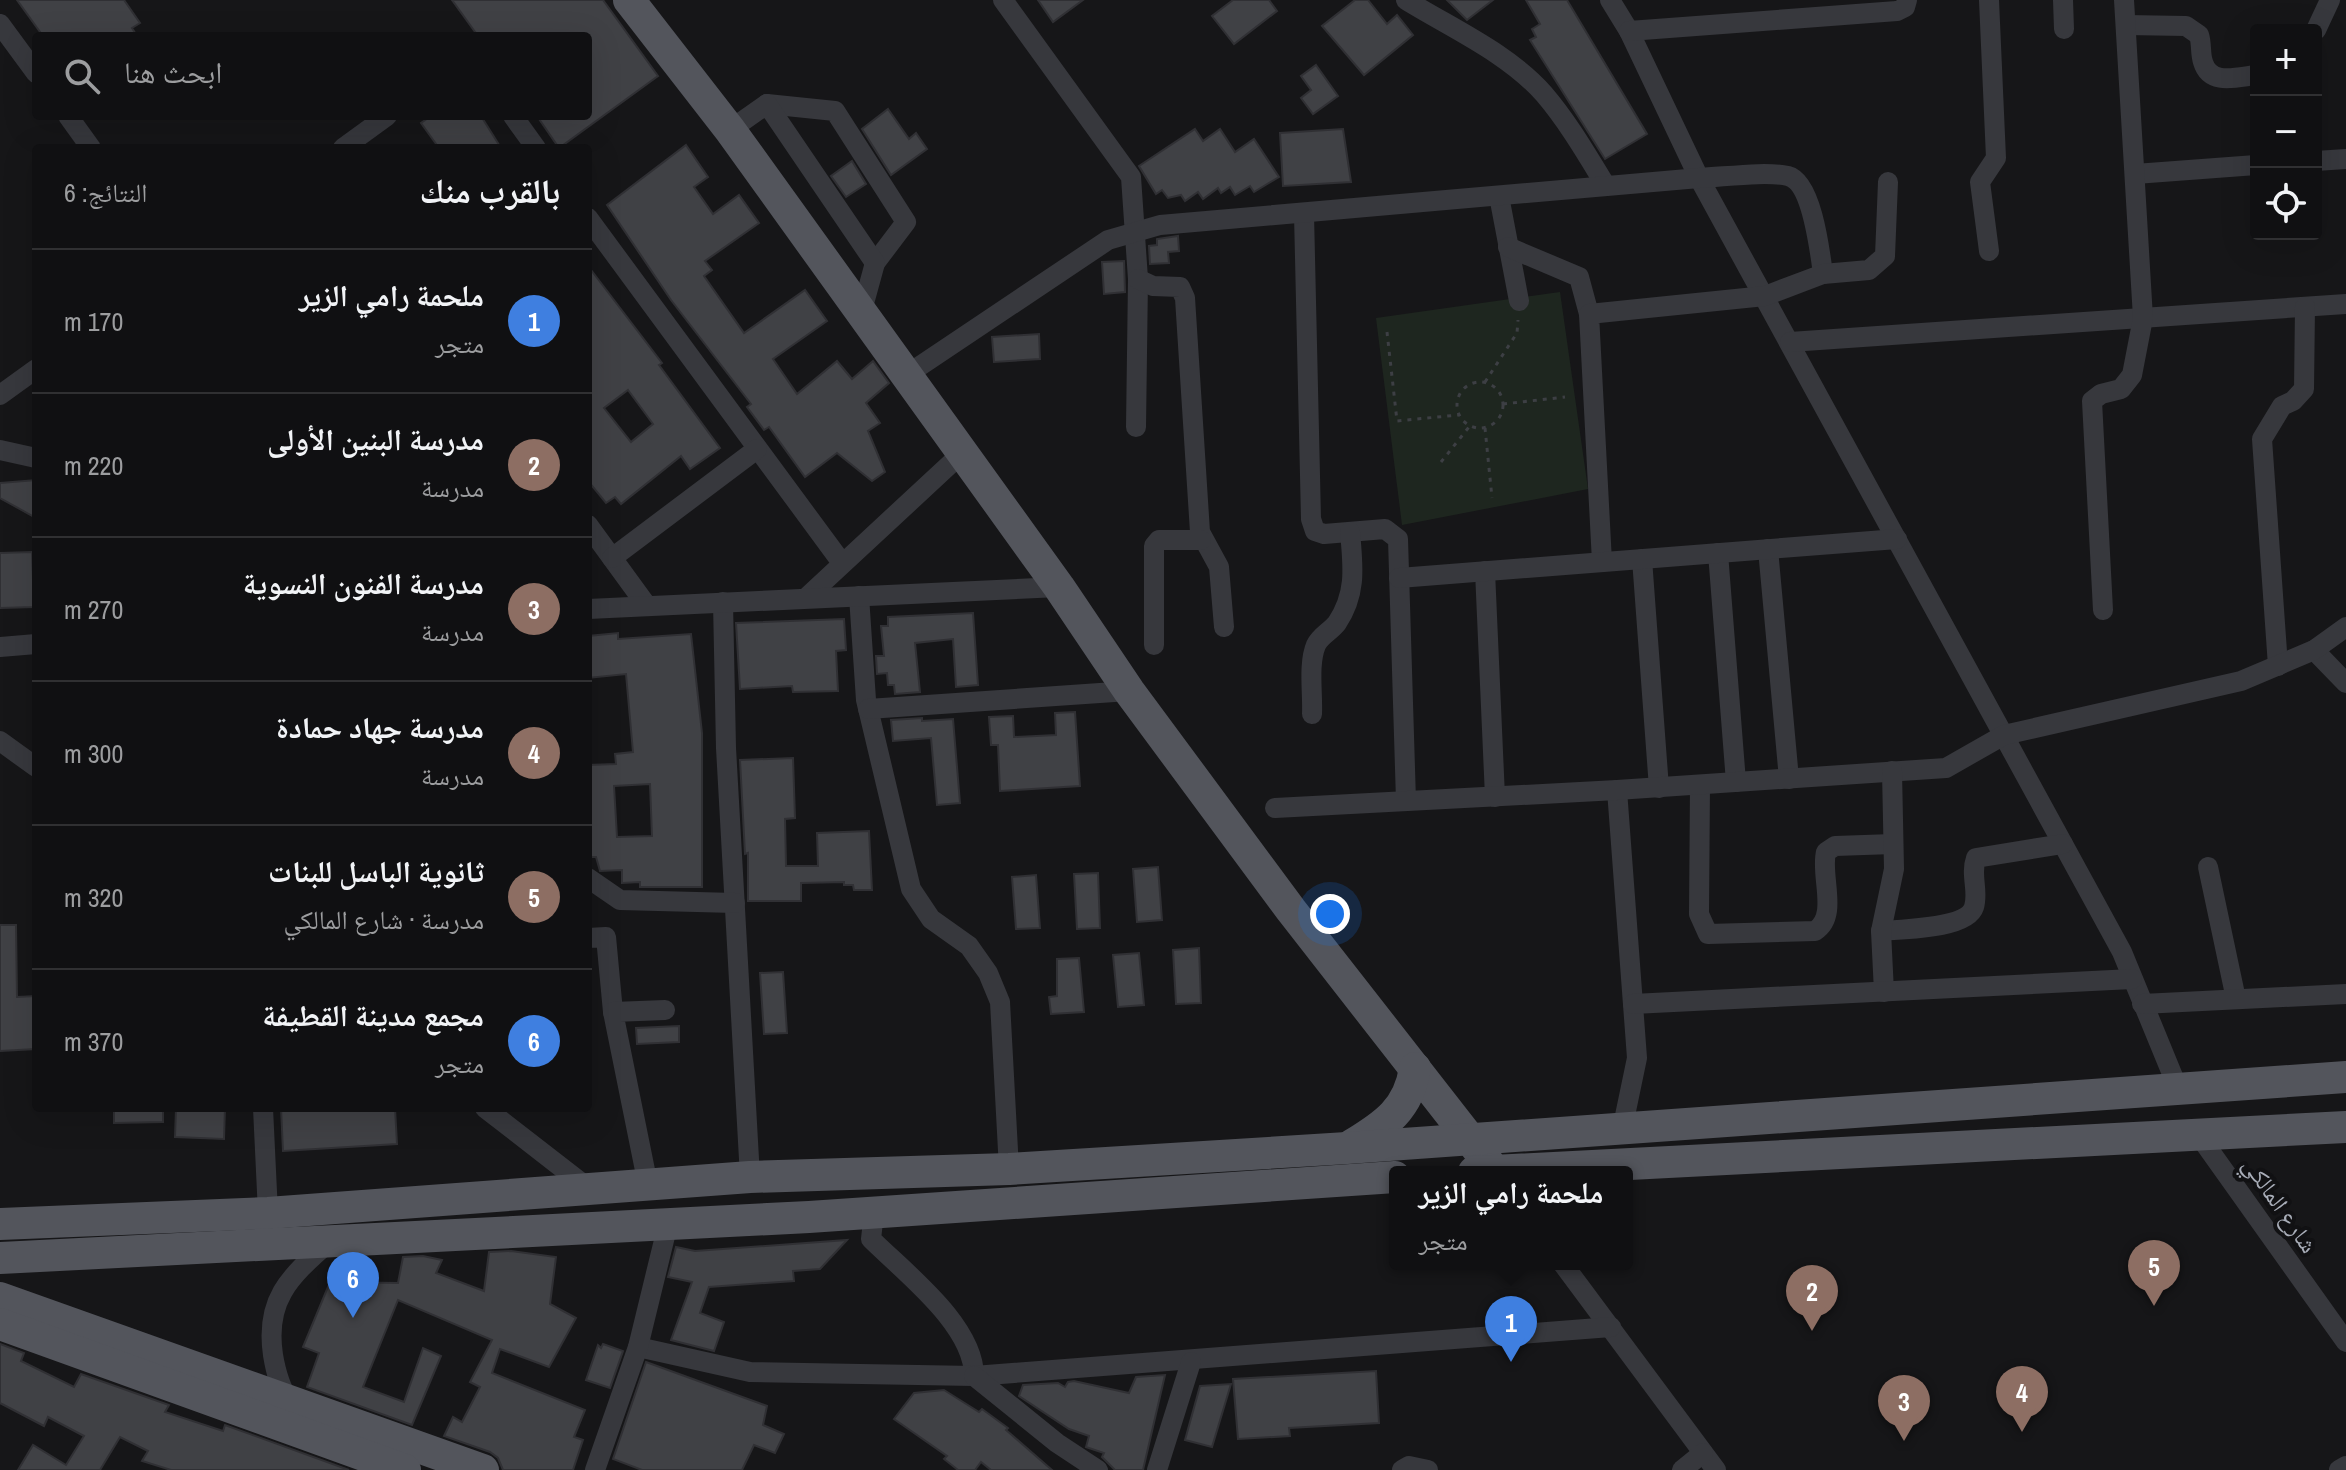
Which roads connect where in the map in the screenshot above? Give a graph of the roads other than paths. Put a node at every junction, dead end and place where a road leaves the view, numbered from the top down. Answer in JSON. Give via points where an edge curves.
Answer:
{"nodes":[{"id":1,"x":629,"y":0,"type":"edge"},
{"id":2,"x":1003,"y":0,"type":"edge"},
{"id":3,"x":1406,"y":0,"type":"edge"},
{"id":4,"x":1610,"y":0,"type":"edge"},
{"id":5,"x":1907,"y":0,"type":"edge"},
{"id":6,"x":1989,"y":0,"type":"edge"},
{"id":7,"x":2063,"y":0,"type":"edge"},
{"id":8,"x":2124,"y":0,"type":"edge"},
{"id":9,"x":2330,"y":0,"type":"edge"},
{"id":10,"x":1807,"y":9,"type":"edge"},
{"id":11,"x":0,"y":24,"type":"edge"},
{"id":12,"x":2319,"y":24,"type":"edge"},
{"id":13,"x":2126,"y":25,"type":"junction"},
{"id":14,"x":2064,"y":29,"type":"dead end"},
{"id":15,"x":1629,"y":31,"type":"junction"},
{"id":16,"x":32,"y":68,"type":"edge"},
{"id":17,"x":2250,"y":76,"type":"edge"},
{"id":18,"x":767,"y":104,"type":"junction"},
{"id":19,"x":71,"y":120,"type":"edge"},
{"id":20,"x":382,"y":120,"type":"edge"},
{"id":21,"x":516,"y":120,"type":"edge"},
{"id":22,"x":730,"y":130,"type":"junction"},
{"id":23,"x":88,"y":144,"type":"edge"},
{"id":24,"x":348,"y":144,"type":"edge"},
{"id":25,"x":533,"y":144,"type":"edge"},
{"id":26,"x":2346,"y":159,"type":"edge"},
{"id":27,"x":2322,"y":161,"type":"edge"},
{"id":28,"x":2250,"y":165,"type":"edge"},
{"id":29,"x":2135,"y":174,"type":"junction"},
{"id":30,"x":1699,"y":178,"type":"junction"},
{"id":31,"x":1888,"y":182,"type":"dead end"},
{"id":32,"x":1606,"y":186,"type":"junction"},
{"id":33,"x":1499,"y":196,"type":"junction"},
{"id":34,"x":1304,"y":214,"type":"junction"},
{"id":35,"x":592,"y":223,"type":"edge"},
{"id":36,"x":1134,"y":232,"type":"junction"},
{"id":37,"x":1508,"y":247,"type":"junction"},
{"id":38,"x":1989,"y":251,"type":"dead end"},
{"id":39,"x":875,"y":263,"type":"junction"},
{"id":40,"x":1823,"y":274,"type":"junction"},
{"id":41,"x":1138,"y":279,"type":"junction"},
{"id":42,"x":1765,"y":296,"type":"junction"},
{"id":43,"x":1519,"y":301,"type":"road end"},
{"id":44,"x":2346,"y":304,"type":"edge"},
{"id":45,"x":2305,"y":307,"type":"junction"},
{"id":46,"x":861,"y":314,"type":"junction"},
{"id":47,"x":1589,"y":314,"type":"junction"},
{"id":48,"x":2143,"y":318,"type":"junction"},
{"id":49,"x":1790,"y":342,"type":"junction"},
{"id":50,"x":32,"y":372,"type":"edge"},
{"id":51,"x":905,"y":376,"type":"junction"},
{"id":52,"x":0,"y":395,"type":"edge"},
{"id":53,"x":1136,"y":427,"type":"dead end"},
{"id":54,"x":757,"y":449,"type":"junction"},
{"id":55,"x":0,"y":450,"type":"edge"},
{"id":56,"x":961,"y":454,"type":"junction"},
{"id":57,"x":32,"y":457,"type":"edge"},
{"id":58,"x":592,"y":530,"type":"edge"},
{"id":59,"x":1350,"y":532,"type":"junction"},
{"id":60,"x":1897,"y":539,"type":"junction"},
{"id":61,"x":1201,"y":540,"type":"junction"},
{"id":62,"x":1768,"y":549,"type":"junction"},
{"id":63,"x":1718,"y":553,"type":"junction"},
{"id":64,"x":612,"y":558,"type":"junction"},
{"id":65,"x":1642,"y":559,"type":"junction"},
{"id":66,"x":1602,"y":562,"type":"junction"},
{"id":67,"x":842,"y":563,"type":"junction"},
{"id":68,"x":1485,"y":571,"type":"junction"},
{"id":69,"x":1399,"y":578,"type":"junction"},
{"id":70,"x":1059,"y":587,"type":"junction"},
{"id":71,"x":859,"y":596,"type":"junction"},
{"id":72,"x":807,"y":597,"type":"junction"},
{"id":73,"x":723,"y":602,"type":"junction"},
{"id":74,"x":647,"y":606,"type":"junction"},
{"id":75,"x":592,"y":609,"type":"edge"},
{"id":76,"x":2103,"y":610,"type":"dead end"},
{"id":77,"x":1224,"y":627,"type":"dead end"},
{"id":78,"x":2346,"y":627,"type":"edge"},
{"id":79,"x":32,"y":644,"type":"edge"},
{"id":80,"x":1154,"y":645,"type":"dead end"},
{"id":81,"x":0,"y":647,"type":"edge"},
{"id":82,"x":2314,"y":650,"type":"junction"},
{"id":83,"x":2278,"y":666,"type":"junction"},
{"id":84,"x":2346,"y":683,"type":"edge"},
{"id":85,"x":1129,"y":691,"type":"junction"},
{"id":86,"x":868,"y":709,"type":"junction"},
{"id":87,"x":1312,"y":714,"type":"dead end"},
{"id":88,"x":2004,"y":735,"type":"junction"},
{"id":89,"x":0,"y":741,"type":"edge"},
{"id":90,"x":32,"y":764,"type":"edge"},
{"id":91,"x":1892,"y":771,"type":"junction"},
{"id":92,"x":1789,"y":779,"type":"junction"},
{"id":93,"x":1736,"y":782,"type":"junction"},
{"id":94,"x":1700,"y":785,"type":"junction"},
{"id":95,"x":1659,"y":788,"type":"junction"},
{"id":96,"x":1617,"y":790,"type":"junction"},
{"id":97,"x":1495,"y":797,"type":"junction"},
{"id":98,"x":1406,"y":801,"type":"junction"},
{"id":99,"x":1275,"y":808,"type":"dead end"},
{"id":100,"x":1893,"y":844,"type":"junction"},
{"id":101,"x":2063,"y":844,"type":"junction"},
{"id":102,"x":2208,"y":867,"type":"dead end"},
{"id":103,"x":592,"y":881,"type":"edge"},
{"id":104,"x":735,"y":903,"type":"junction"},
{"id":105,"x":1881,"y":931,"type":"junction"},
{"id":106,"x":592,"y":938,"type":"edge"},
{"id":107,"x":2132,"y":979,"type":"junction"},
{"id":108,"x":1884,"y":992,"type":"junction"},
{"id":109,"x":2346,"y":994,"type":"edge"},
{"id":110,"x":2236,"y":999,"type":"junction"},
{"id":111,"x":1633,"y":1004,"type":"junction"},
{"id":112,"x":2142,"y":1004,"type":"junction"},
{"id":113,"x":665,"y":1010,"type":"dead end"},
{"id":114,"x":613,"y":1012,"type":"junction"},
{"id":115,"x":1415,"y":1068,"type":"junction"},
{"id":116,"x":2346,"y":1077,"type":"edge"},
{"id":117,"x":2177,"y":1086,"type":"junction"},
{"id":118,"x":263,"y":1112,"type":"edge"},
{"id":119,"x":490,"y":1112,"type":"edge"},
{"id":120,"x":2346,"y":1127,"type":"edge"},
{"id":121,"x":1622,"y":1130,"type":"junction"},
{"id":122,"x":2200,"y":1137,"type":"junction"},
{"id":123,"x":1472,"y":1140,"type":"junction"},
{"id":124,"x":1347,"y":1148,"type":"junction"},
{"id":125,"x":1484,"y":1166,"type":"edge"},
{"id":126,"x":1591,"y":1166,"type":"edge"},
{"id":127,"x":1009,"y":1169,"type":"junction"},
{"id":128,"x":750,"y":1177,"type":"junction"},
{"id":129,"x":1389,"y":1177,"type":"edge"},
{"id":130,"x":648,"y":1185,"type":"junction"},
{"id":131,"x":588,"y":1188,"type":"junction"},
{"id":132,"x":268,"y":1213,"type":"junction"},
{"id":133,"x":874,"y":1213,"type":"junction"},
{"id":134,"x":0,"y":1224,"type":"edge"},
{"id":135,"x":668,"y":1224,"type":"junction"},
{"id":136,"x":328,"y":1243,"type":"junction"},
{"id":137,"x":0,"y":1258,"type":"edge"},
{"id":138,"x":1568,"y":1270,"type":"edge"},
{"id":139,"x":0,"y":1298,"type":"edge"},
{"id":140,"x":0,"y":1324,"type":"edge"},
{"id":141,"x":1611,"y":1327,"type":"junction"},
{"id":142,"x":2346,"y":1342,"type":"edge"},
{"id":143,"x":638,"y":1347,"type":"junction"},
{"id":144,"x":1191,"y":1362,"type":"junction"},
{"id":145,"x":974,"y":1376,"type":"junction"},
{"id":146,"x":292,"y":1404,"type":"junction"},
{"id":147,"x":1703,"y":1453,"type":"junction"},
{"id":148,"x":349,"y":1461,"type":"edge"},
{"id":149,"x":2346,"y":1466,"type":"edge"},
{"id":150,"x":405,"y":1470,"type":"edge"},
{"id":151,"x":483,"y":1470,"type":"edge"},
{"id":152,"x":595,"y":1470,"type":"edge"},
{"id":153,"x":1098,"y":1470,"type":"edge"},
{"id":154,"x":1157,"y":1470,"type":"edge"},
{"id":155,"x":1402,"y":1470,"type":"edge"},
{"id":156,"x":1428,"y":1470,"type":"edge"},
{"id":157,"x":1682,"y":1470,"type":"edge"},
{"id":158,"x":1716,"y":1470,"type":"edge"},
{"id":159,"x":2339,"y":1470,"type":"edge"}],
"edges":[{"from":1,"to":22,"type":"main road"},
{"from":2,"to":36,"type":"street","via":[[1131,177]]},
{"from":3,"to":32,"type":"street","via":[[1504,60],[1543,92]]},
{"from":4,"to":15,"type":"street"},
{"from":5,"to":10,"type":"street","via":[[1897,11]]},
{"from":6,"to":38,"type":"street","via":[[1996,158],[1980,182]]},
{"from":7,"to":14,"type":"street"},
{"from":8,"to":13,"type":"street"},
{"from":9,"to":12,"type":"street"},
{"from":10,"to":15,"type":"street"},
{"from":11,"to":16,"type":"street"},
{"from":13,"to":17,"type":"street","via":[[2186,26],[2199,35],[2209,74],[2216,79]]},
{"from":13,"to":29,"type":"street"},
{"from":15,"to":30,"type":"street"},
{"from":18,"to":22,"type":"street"},
{"from":18,"to":39,"type":"street"},
{"from":18,"to":39,"type":"street","via":[[835,111],[906,222]]},
{"from":19,"to":23,"type":"street"},
{"from":20,"to":24,"type":"street"},
{"from":21,"to":25,"type":"street"},
{"from":22,"to":46,"type":"main road"},
{"from":26,"to":27,"type":"street"},
{"from":28,"to":29,"type":"street"},
{"from":29,"to":48,"type":"street"},
{"from":30,"to":32,"type":"street"},
{"from":30,"to":40,"type":"street","via":[[1796,180],[1816,229]]},
{"from":30,"to":42,"type":"street"},
{"from":31,"to":40,"type":"street","via":[[1885,256],[1869,270]]},
{"from":32,"to":33,"type":"street"},
{"from":33,"to":34,"type":"street"},
{"from":33,"to":37,"type":"street"},
{"from":34,"to":36,"type":"street","via":[[1160,225]]},
{"from":34,"to":59,"type":"street","via":[[1311,519],[1315,531],[1324,534]]},
{"from":35,"to":54,"type":"street"},
{"from":36,"to":41,"type":"street"},
{"from":36,"to":51,"type":"street","via":[[1108,240]]},
{"from":37,"to":43,"type":"street"},
{"from":37,"to":47,"type":"street","via":[[1579,277]]},
{"from":39,"to":46,"type":"street"},
{"from":40,"to":42,"type":"street"},
{"from":41,"to":53,"type":"street"},
{"from":41,"to":61,"type":"street","via":[[1153,286],[1180,287],[1185,298]]},
{"from":42,"to":47,"type":"street"},
{"from":42,"to":49,"type":"street"},
{"from":44,"to":45,"type":"street"},
{"from":45,"to":48,"type":"street"},
{"from":45,"to":83,"type":"street","via":[[2304,389],[2282,406],[2262,439]]},
{"from":46,"to":51,"type":"main road"},
{"from":47,"to":66,"type":"street"},
{"from":48,"to":49,"type":"street"},
{"from":48,"to":76,"type":"street","via":[[2132,375],[2121,389],[2092,401]]},
{"from":49,"to":60,"type":"street"},
{"from":50,"to":52,"type":"street"},
{"from":51,"to":56,"type":"main road"},
{"from":54,"to":64,"type":"street"},
{"from":54,"to":67,"type":"street"},
{"from":55,"to":57,"type":"street"},
{"from":56,"to":67,"type":"street"},
{"from":56,"to":70,"type":"main road"},
{"from":58,"to":64,"type":"street"},
{"from":59,"to":69,"type":"street","via":[[1392,532],[1398,539]]},
{"from":59,"to":87,"type":"street","via":[[1351,596],[1331,631],[1317,640]]},
{"from":60,"to":62,"type":"street"},
{"from":60,"to":88,"type":"street"},
{"from":61,"to":77,"type":"street","via":[[1219,567]]},
{"from":61,"to":80,"type":"street","via":[[1159,540],[1154,546]]},
{"from":62,"to":63,"type":"street"},
{"from":62,"to":92,"type":"street"},
{"from":63,"to":65,"type":"street"},
{"from":63,"to":93,"type":"street"},
{"from":64,"to":74,"type":"street"},
{"from":65,"to":66,"type":"street"},
{"from":65,"to":95,"type":"street"},
{"from":66,"to":68,"type":"street"},
{"from":67,"to":72,"type":"street"},
{"from":68,"to":69,"type":"street"},
{"from":68,"to":97,"type":"street"},
{"from":69,"to":98,"type":"street"},
{"from":70,"to":71,"type":"street"},
{"from":70,"to":85,"type":"main road"},
{"from":71,"to":72,"type":"street"},
{"from":71,"to":86,"type":"street"},
{"from":72,"to":73,"type":"street"},
{"from":73,"to":74,"type":"street"},
{"from":73,"to":104,"type":"street"},
{"from":74,"to":75,"type":"street"},
{"from":78,"to":82,"type":"street"},
{"from":79,"to":81,"type":"street"},
{"from":82,"to":83,"type":"street"},
{"from":82,"to":84,"type":"street"},
{"from":83,"to":88,"type":"street","via":[[2241,681]]},
{"from":85,"to":86,"type":"street"},
{"from":85,"to":115,"type":"main road"},
{"from":86,"to":127,"type":"street","via":[[911,889],[931,919],[969,946],[1000,1002]]},
{"from":88,"to":91,"type":"street","via":[[1946,768]]},
{"from":88,"to":101,"type":"street"},
{"from":89,"to":90,"type":"street"},
{"from":91,"to":92,"type":"street"},
{"from":91,"to":100,"type":"street"},
{"from":92,"to":93,"type":"street"},
{"from":93,"to":94,"type":"street"},
{"from":94,"to":95,"type":"street"},
{"from":94,"to":100,"type":"street","via":[[1699,914],[1708,934],[1815,931],[1827,916],[1826,852],[1835,846]]},
{"from":95,"to":96,"type":"street"},
{"from":96,"to":97,"type":"street"},
{"from":96,"to":111,"type":"street"},
{"from":97,"to":98,"type":"street"},
{"from":98,"to":99,"type":"street"},
{"from":100,"to":105,"type":"street","via":[[1894,869]]},
{"from":101,"to":105,"type":"street","via":[[1976,858],[1971,870],[1975,904],[1958,923]]},
{"from":101,"to":107,"type":"street"},
{"from":102,"to":110,"type":"street"},
{"from":103,"to":104,"type":"street","via":[[620,900]]},
{"from":104,"to":128,"type":"street"},
{"from":105,"to":108,"type":"street"},
{"from":106,"to":114,"type":"street","via":[[606,937]]},
{"from":107,"to":108,"type":"street"},
{"from":107,"to":112,"type":"street"},
{"from":108,"to":111,"type":"street"},
{"from":109,"to":110,"type":"street"},
{"from":110,"to":112,"type":"street"},
{"from":111,"to":121,"type":"street","via":[[1637,1058]]},
{"from":112,"to":117,"type":"street"},
{"from":113,"to":114,"type":"street"},
{"from":114,"to":130,"type":"street"},
{"from":115,"to":123,"type":"main road"},
{"from":115,"to":124,"type":"main road","via":[[1407,1098],[1396,1114]]},
{"from":116,"to":117,"type":"main road"},
{"from":117,"to":121,"type":"main road"},
{"from":118,"to":132,"type":"street"},
{"from":119,"to":131,"type":"street"},
{"from":120,"to":122,"type":"main road"},
{"from":121,"to":123,"type":"main road"},
{"from":122,"to":126,"type":"main road"},
{"from":122,"to":142,"type":"street","name":"شارع المالكي"},
{"from":123,"to":124,"type":"main road"},
{"from":123,"to":125,"type":"main road"},
{"from":124,"to":127,"type":"main road"},
{"from":127,"to":128,"type":"main road"},
{"from":128,"to":130,"type":"main road"},
{"from":129,"to":133,"type":"main road"},
{"from":130,"to":131,"type":"main road"},
{"from":131,"to":132,"type":"main road"},
{"from":132,"to":134,"type":"main road"},
{"from":133,"to":135,"type":"main road"},
{"from":133,"to":145,"type":"street","via":[[871,1239],[942,1308],[974,1361]]},
{"from":135,"to":136,"type":"main road"},
{"from":135,"to":143,"type":"street"},
{"from":136,"to":137,"type":"main road"},
{"from":136,"to":146,"type":"street","via":[[279,1297],[271,1316],[275,1368]]},
{"from":138,"to":141,"type":"street"},
{"from":139,"to":146,"type":"main road"},
{"from":140,"to":148,"type":"main road"},
{"from":141,"to":144,"type":"street"},
{"from":141,"to":147,"type":"street"},
{"from":143,"to":145,"type":"street","via":[[750,1372]]},
{"from":143,"to":152,"type":"street"},
{"from":144,"to":145,"type":"street"},
{"from":144,"to":154,"type":"street"},
{"from":145,"to":153,"type":"street"},
{"from":146,"to":151,"type":"main road"},
{"from":147,"to":157,"type":"street"},
{"from":147,"to":158,"type":"street"},
{"from":148,"to":150,"type":"main road"},
{"from":149,"to":159,"type":"street"},
{"from":155,"to":156,"type":"street"}]}
